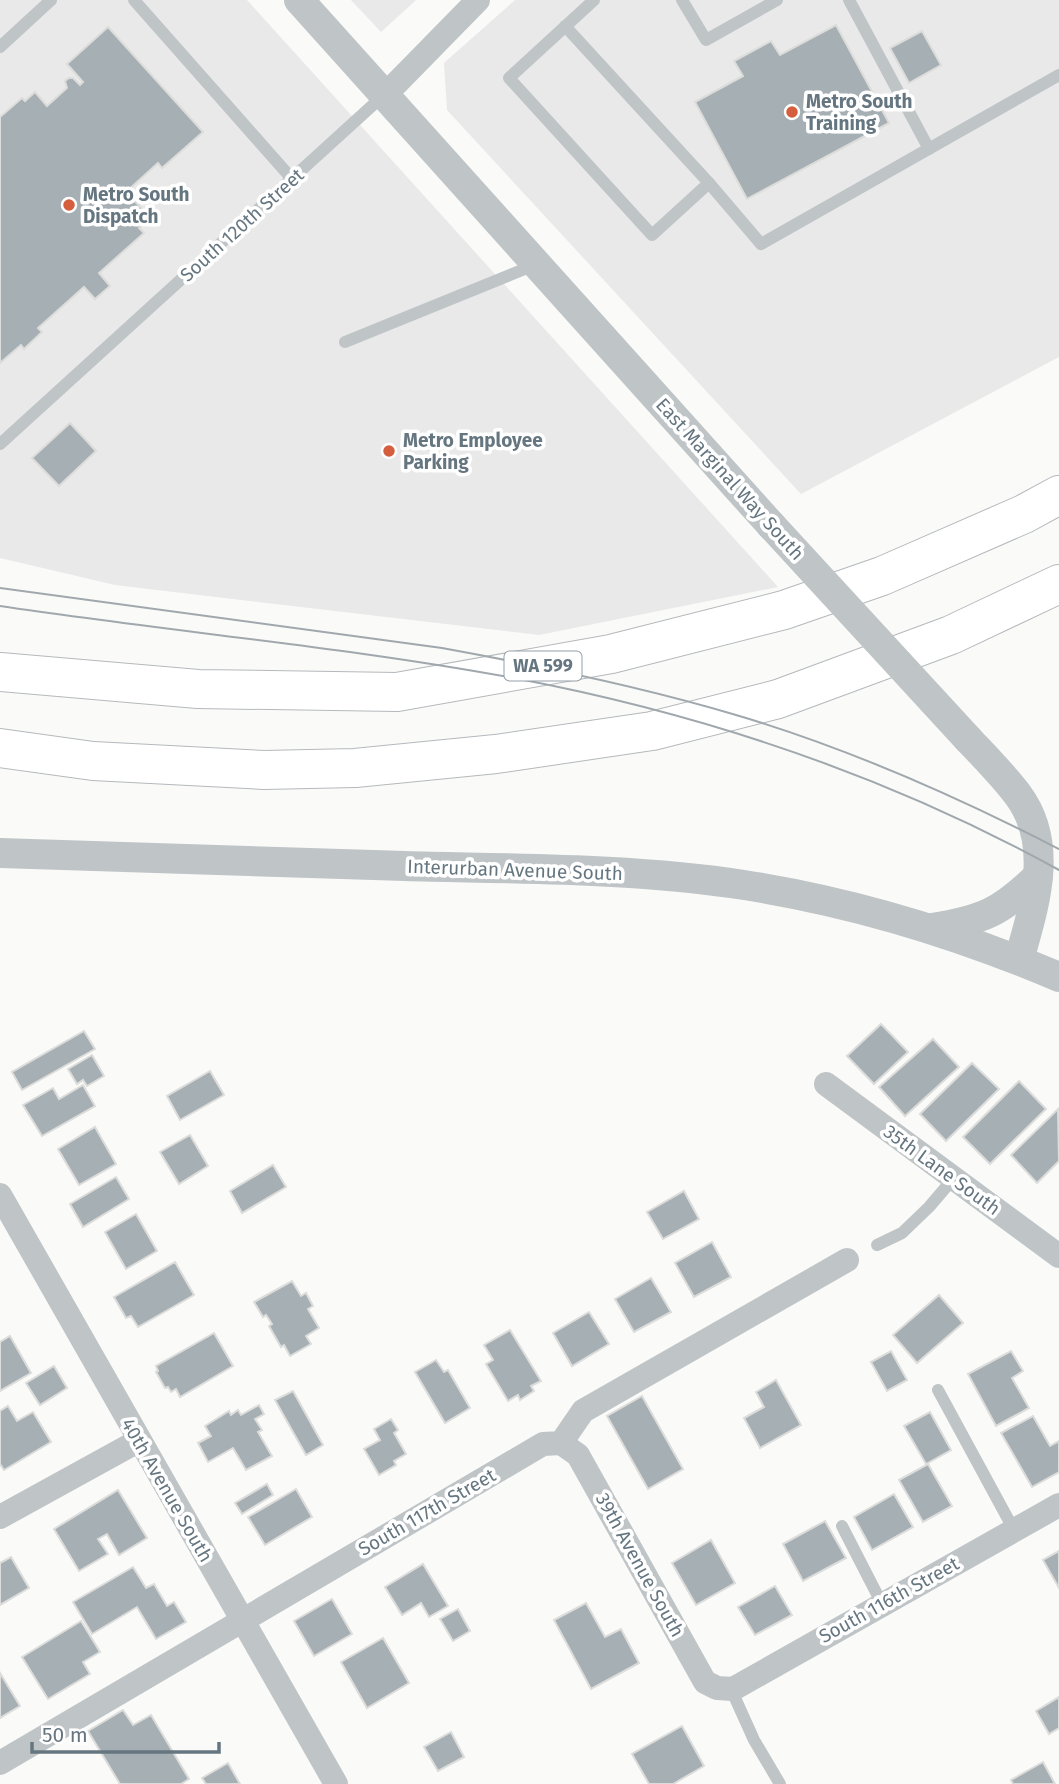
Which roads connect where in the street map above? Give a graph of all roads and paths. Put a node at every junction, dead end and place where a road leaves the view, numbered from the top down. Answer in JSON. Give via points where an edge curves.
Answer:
{"nodes":[{"id":1,"x":51,"y":0,"type":"edge"},
{"id":2,"x":134,"y":0,"type":"edge"},
{"id":3,"x":299,"y":0,"type":"edge"},
{"id":4,"x":478,"y":0,"type":"edge"},
{"id":5,"x":594,"y":0,"type":"edge"},
{"id":6,"x":682,"y":0,"type":"edge"},
{"id":7,"x":777,"y":0,"type":"edge"},
{"id":8,"x":849,"y":0,"type":"edge"},
{"id":9,"x":565,"y":26,"type":"junction"},
{"id":10,"x":0,"y":47,"type":"edge"},
{"id":11,"x":1059,"y":75,"type":"edge"},
{"id":12,"x":386,"y":94,"type":"junction"},
{"id":13,"x":929,"y":149,"type":"junction"},
{"id":14,"x":293,"y":180,"type":"junction"},
{"id":15,"x":709,"y":183,"type":"junction"},
{"id":16,"x":537,"y":264,"type":"junction"},
{"id":17,"x":345,"y":342,"type":"dead end"},
{"id":18,"x":0,"y":444,"type":"edge"},
{"id":19,"x":1059,"y":495,"type":"edge"},
{"id":20,"x":1059,"y":584,"type":"edge"},
{"id":21,"x":0,"y":671,"type":"edge"},
{"id":22,"x":0,"y":748,"type":"edge"},
{"id":23,"x":0,"y":853,"type":"edge"},
{"id":24,"x":1038,"y":876,"type":"junction"},
{"id":25,"x":1059,"y":904,"type":"edge"},
{"id":26,"x":931,"y":928,"type":"junction"},
{"id":27,"x":1019,"y":960,"type":"junction"},
{"id":28,"x":1059,"y":977,"type":"edge"},
{"id":29,"x":826,"y":1084,"type":"dead end"},
{"id":30,"x":953,"y":1179,"type":"junction"},
{"id":31,"x":0,"y":1195,"type":"edge"},
{"id":32,"x":877,"y":1245,"type":"dead end"},
{"id":33,"x":1059,"y":1256,"type":"edge"},
{"id":34,"x":847,"y":1260,"type":"dead end"},
{"id":35,"x":938,"y":1390,"type":"dead end"},
{"id":36,"x":138,"y":1441,"type":"junction"},
{"id":37,"x":561,"y":1443,"type":"junction"},
{"id":38,"x":1059,"y":1504,"type":"edge"},
{"id":39,"x":0,"y":1517,"type":"edge"},
{"id":40,"x":842,"y":1526,"type":"dead end"},
{"id":41,"x":1014,"y":1530,"type":"junction"},
{"id":42,"x":883,"y":1604,"type":"junction"},
{"id":43,"x":241,"y":1620,"type":"junction"},
{"id":44,"x":724,"y":1688,"type":"junction"},
{"id":45,"x":0,"y":1763,"type":"edge"},
{"id":46,"x":336,"y":1784,"type":"edge"},
{"id":47,"x":780,"y":1784,"type":"edge"}],
"edges":[{"from":1,"to":10,"type":"lane"},
{"from":2,"to":14,"type":"lane"},
{"from":3,"to":12,"type":"street","name":"East Marginal Way South"},
{"from":4,"to":12,"type":"street","name":"South 120th Street"},
{"from":5,"to":9,"type":"lane"},
{"from":6,"to":7,"type":"lane","via":[[706,40]]},
{"from":8,"to":13,"type":"lane"},
{"from":9,"to":15,"type":"lane"},
{"from":9,"to":15,"type":"lane","via":[[509,78],[652,235]]},
{"from":11,"to":13,"type":"lane"},
{"from":12,"to":14,"type":"lane","name":"South 120th Street"},
{"from":12,"to":16,"type":"street","name":"East Marginal Way South"},
{"from":13,"to":15,"type":"lane","via":[[761,244]]},
{"from":14,"to":18,"type":"lane","name":"South 120th Street"},
{"from":16,"to":17,"type":"lane"},
{"from":16,"to":24,"type":"street","name":"East Marginal Way South","bridge":true,"via":[[1008,782],[1028,810],[1038,842]]},
{"from":19,"to":21,"type":"highway","number":"WA 599","via":[[882,576],[784,610],[611,654],[397,692],[198,690]]},
{"from":20,"to":22,"type":"highway","via":[[951,635],[778,699],[652,731],[496,754],[355,768],[264,770],[93,761]]},
{"from":23,"to":26,"type":"street","name":"Interurban Avenue South","via":[[676,877],[810,897]]},
{"from":24,"to":25,"type":"street"},
{"from":24,"to":26,"type":"street","via":[[990,915]]},
{"from":24,"to":27,"type":"street","name":"East Marginal Way South"},
{"from":26,"to":27,"type":"street","name":"Interurban Avenue South"},
{"from":27,"to":28,"type":"street"},
{"from":29,"to":30,"type":"street","name":"35th Lane South"},
{"from":30,"to":32,"type":"lane","via":[[902,1233]]},
{"from":30,"to":33,"type":"street","name":"35th Lane South"},
{"from":31,"to":36,"type":"street","name":"40th Avenue South"},
{"from":34,"to":37,"type":"street","via":[[583,1411]]},
{"from":35,"to":41,"type":"lane"},
{"from":36,"to":39,"type":"street"},
{"from":36,"to":43,"type":"street","name":"40th Avenue South"},
{"from":37,"to":43,"type":"street","name":"South 117th Street","via":[[543,1444]]},
{"from":37,"to":44,"type":"street","name":"39th Avenue South","via":[[578,1455],[705,1682]]},
{"from":38,"to":41,"type":"street","name":"South 116th Street"},
{"from":40,"to":42,"type":"lane"},
{"from":41,"to":42,"type":"street","name":"South 116th Street"},
{"from":42,"to":44,"type":"street","name":"South 116th Street"},
{"from":43,"to":45,"type":"street","name":"South 117th Street"},
{"from":43,"to":46,"type":"street","name":"40th Avenue South"},
{"from":44,"to":47,"type":"lane"}]}
